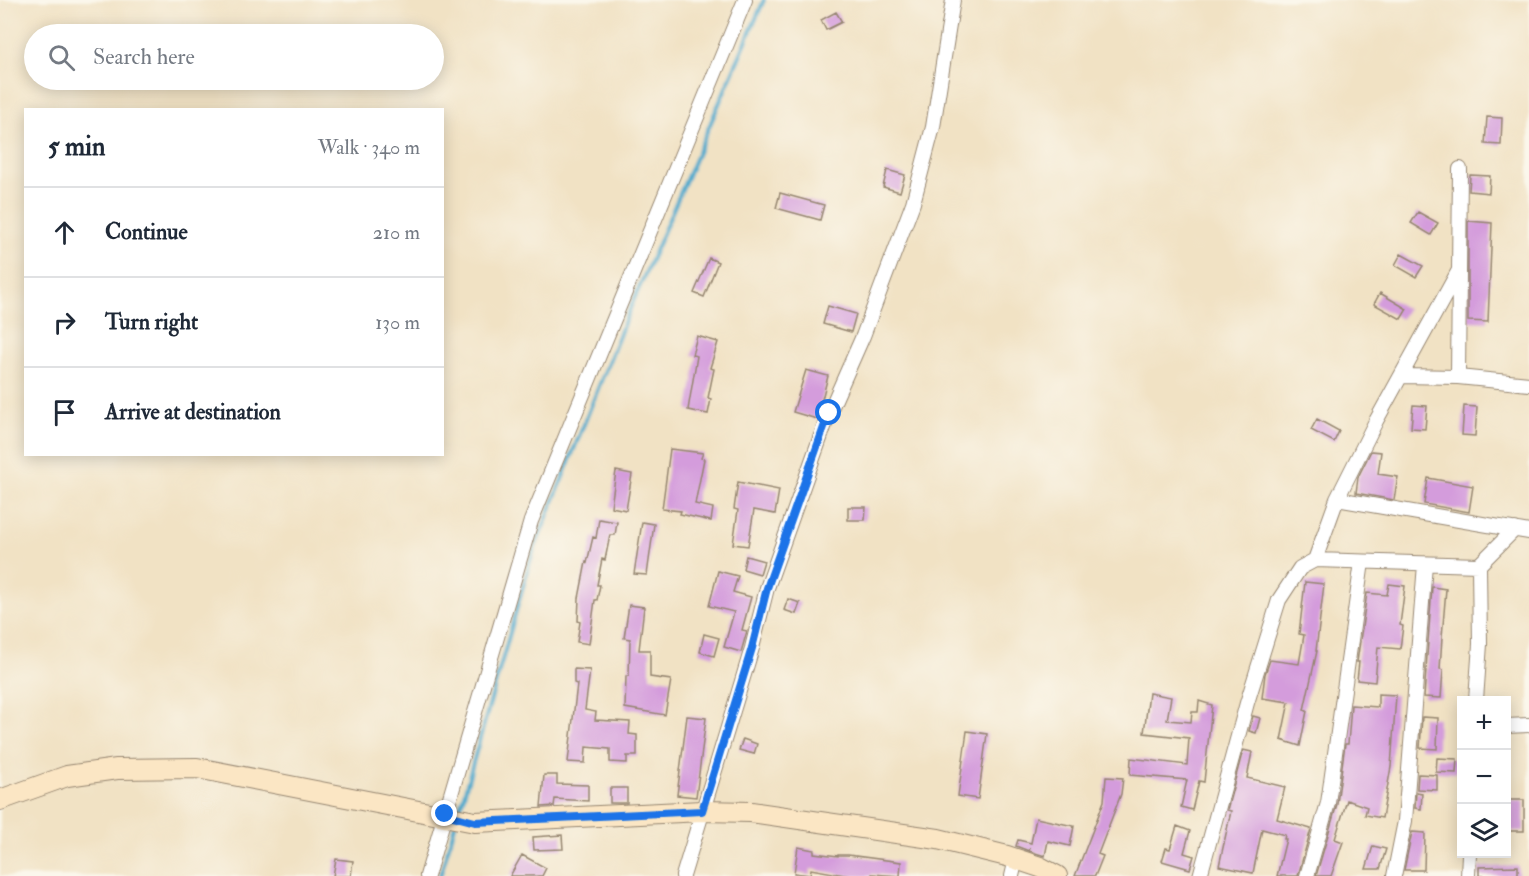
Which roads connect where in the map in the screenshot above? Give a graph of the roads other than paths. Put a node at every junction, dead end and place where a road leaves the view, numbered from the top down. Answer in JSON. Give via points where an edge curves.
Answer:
{"nodes":[{"id":1,"x":744,"y":0,"type":"edge"},
{"id":2,"x":953,"y":0,"type":"edge"},
{"id":3,"x":1460,"y":169,"type":"dead end"},
{"id":4,"x":1459,"y":270,"type":"junction"},
{"id":5,"x":1401,"y":376,"type":"junction"},
{"id":6,"x":1458,"y":377,"type":"junction"},
{"id":7,"x":1529,"y":384,"type":"edge"},
{"id":8,"x":1337,"y":499,"type":"junction"},
{"id":9,"x":1515,"y":530,"type":"junction"},
{"id":10,"x":1529,"y":532,"type":"edge"},
{"id":11,"x":1315,"y":560,"type":"junction"},
{"id":12,"x":1362,"y":562,"type":"junction"},
{"id":13,"x":1425,"y":564,"type":"junction"},
{"id":14,"x":1479,"y":565,"type":"junction"},
{"id":15,"x":1476,"y":696,"type":"edge"},
{"id":16,"x":1529,"y":725,"type":"edge"},
{"id":17,"x":1511,"y":726,"type":"edge"},
{"id":18,"x":0,"y":800,"type":"edge"},
{"id":19,"x":702,"y":811,"type":"junction"},
{"id":20,"x":450,"y":815,"type":"junction"},
{"id":21,"x":1469,"y":858,"type":"edge"},
{"id":22,"x":1014,"y":867,"type":"edge"},
{"id":23,"x":427,"y":876,"type":"edge"},
{"id":24,"x":683,"y":876,"type":"edge"},
{"id":25,"x":1057,"y":876,"type":"edge"},
{"id":26,"x":1200,"y":876,"type":"edge"},
{"id":27,"x":1307,"y":876,"type":"edge"},
{"id":28,"x":1394,"y":876,"type":"edge"},
{"id":29,"x":1468,"y":876,"type":"edge"}],
"edges":[{"from":1,"to":20,"type":"street","via":[[531,521]]},
{"from":2,"to":19,"type":"street","via":[[933,127],[913,203],[829,413],[767,588]]},
{"from":3,"to":4,"type":"street"},
{"from":4,"to":5,"type":"street"},
{"from":4,"to":6,"type":"street"},
{"from":5,"to":6,"type":"street"},
{"from":5,"to":8,"type":"street"},
{"from":6,"to":7,"type":"street"},
{"from":8,"to":9,"type":"street"},
{"from":8,"to":11,"type":"street"},
{"from":9,"to":10,"type":"street"},
{"from":9,"to":14,"type":"street"},
{"from":11,"to":12,"type":"street"},
{"from":11,"to":26,"type":"street","via":[[1300,568],[1279,600]]},
{"from":12,"to":13,"type":"street"},
{"from":12,"to":27,"type":"street","via":[[1328,803]]},
{"from":13,"to":14,"type":"street"},
{"from":13,"to":28,"type":"street","via":[[1405,821]]},
{"from":14,"to":15,"type":"street"},
{"from":16,"to":17,"type":"street"},
{"from":18,"to":20,"type":"street","via":[[67,776],[117,769],[197,768]]},
{"from":19,"to":20,"type":"street","via":[[475,822]]},
{"from":19,"to":22,"type":"street","via":[[751,812],[938,839]]},
{"from":19,"to":24,"type":"street"},
{"from":20,"to":23,"type":"street"},
{"from":21,"to":29,"type":"street"},
{"from":22,"to":25,"type":"street","via":[[1040,867]]}]}
